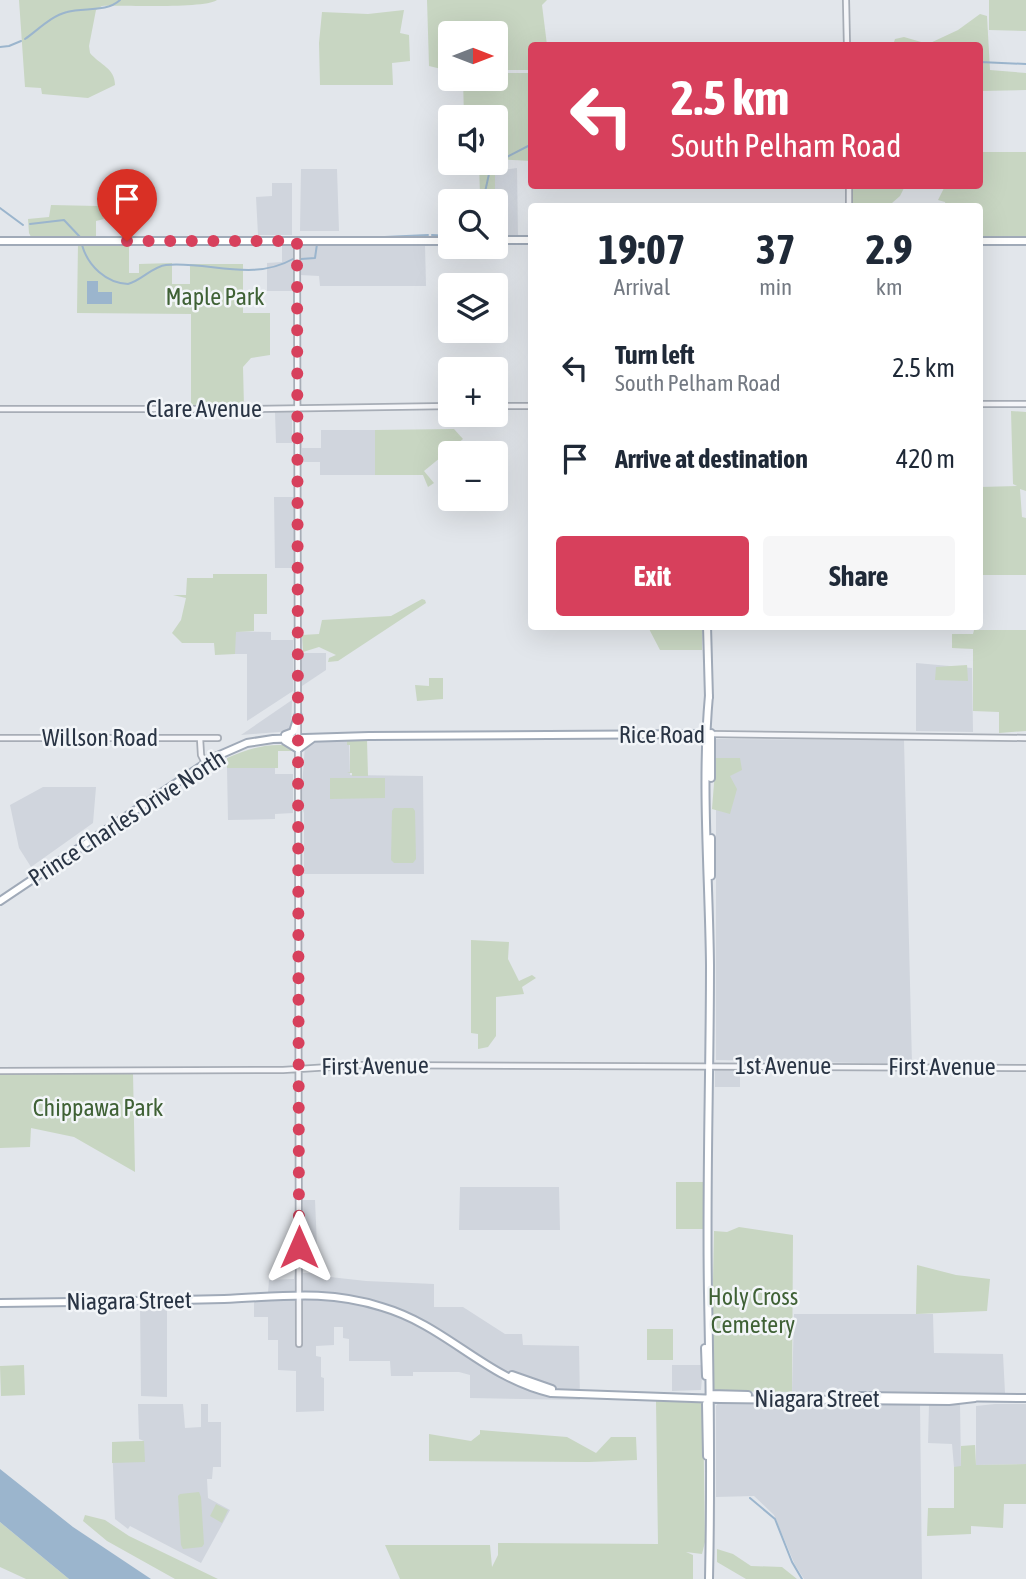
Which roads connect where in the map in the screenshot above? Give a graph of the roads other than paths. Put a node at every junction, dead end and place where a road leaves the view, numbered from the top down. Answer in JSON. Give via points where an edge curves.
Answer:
{"nodes":[{"id":1,"x":846,"y":0,"type":"edge"},
{"id":2,"x":847,"y":42,"type":"edge"},
{"id":3,"x":508,"y":240,"type":"edge"},
{"id":4,"x":528,"y":240,"type":"edge"},
{"id":5,"x":0,"y":241,"type":"edge"},
{"id":6,"x":297,"y":241,"type":"junction"},
{"id":7,"x":438,"y":241,"type":"edge"},
{"id":8,"x":983,"y":241,"type":"edge"},
{"id":9,"x":1026,"y":241,"type":"edge"},
{"id":10,"x":983,"y":404,"type":"edge"},
{"id":11,"x":1026,"y":404,"type":"edge"},
{"id":12,"x":438,"y":406,"type":"edge"},
{"id":13,"x":508,"y":406,"type":"edge"},
{"id":14,"x":528,"y":406,"type":"edge"},
{"id":15,"x":298,"y":408,"type":"junction"},
{"id":16,"x":0,"y":409,"type":"edge"},
{"id":17,"x":707,"y":630,"type":"edge"},
{"id":18,"x":298,"y":716,"type":"junction"},
{"id":19,"x":709,"y":734,"type":"junction"},
{"id":20,"x":314,"y":737,"type":"junction"},
{"id":21,"x":0,"y":738,"type":"edge"},
{"id":22,"x":200,"y":738,"type":"junction"},
{"id":23,"x":218,"y":738,"type":"dead end"},
{"id":24,"x":273,"y":738,"type":"junction"},
{"id":25,"x":298,"y":738,"type":"junction"},
{"id":26,"x":1026,"y":738,"type":"edge"},
{"id":27,"x":298,"y":751,"type":"junction"},
{"id":28,"x":205,"y":763,"type":"junction"},
{"id":29,"x":0,"y":901,"type":"edge"},
{"id":30,"x":710,"y":1066,"type":"junction"},
{"id":31,"x":859,"y":1067,"type":"joint"},
{"id":32,"x":1026,"y":1068,"type":"edge"},
{"id":33,"x":298,"y":1069,"type":"junction"},
{"id":34,"x":288,"y":1070,"type":"junction"},
{"id":35,"x":0,"y":1071,"type":"edge"},
{"id":36,"x":298,"y":1079,"type":"junction"},
{"id":37,"x":299,"y":1297,"type":"junction"},
{"id":38,"x":0,"y":1303,"type":"edge"},
{"id":39,"x":299,"y":1344,"type":"dead end"},
{"id":40,"x":708,"y":1396,"type":"junction"},
{"id":41,"x":975,"y":1398,"type":"junction"},
{"id":42,"x":1026,"y":1398,"type":"edge"},
{"id":43,"x":733,"y":1399,"type":"junction"},
{"id":44,"x":711,"y":1429,"type":"junction"},
{"id":45,"x":710,"y":1493,"type":"junction"},
{"id":46,"x":709,"y":1579,"type":"edge"}],
"edges":[{"from":1,"to":2,"type":"street"},
{"from":3,"to":4,"type":"main road"},
{"from":5,"to":6,"type":"main road"},
{"from":6,"to":7,"type":"main road"},
{"from":6,"to":15,"type":"street"},
{"from":8,"to":9,"type":"main road"},
{"from":10,"to":11,"type":"street"},
{"from":12,"to":15,"type":"street","name":"Clare Avenue"},
{"from":13,"to":14,"type":"street"},
{"from":15,"to":16,"type":"street","name":"Clare Avenue"},
{"from":15,"to":18,"type":"street"},
{"from":17,"to":19,"type":"main road"},
{"from":18,"to":24,"type":"main road","via":[[292,733]]},
{"from":18,"to":25,"type":"street"},
{"from":19,"to":20,"type":"main road","name":"Rice Road"},
{"from":19,"to":26,"type":"street","name":"Rice Road"},
{"from":19,"to":30,"type":"main road"},
{"from":20,"to":25,"type":"main road","name":"Rice Road"},
{"from":20,"to":27,"type":"main road"},
{"from":21,"to":22,"type":"street","name":"Willson Road"},
{"from":22,"to":23,"type":"street","name":"Willson Road"},
{"from":22,"to":28,"type":"street"},
{"from":24,"to":25,"type":"main road","name":"Prince Charles Drive North"},
{"from":24,"to":27,"type":"main road","via":[[289,742]]},
{"from":24,"to":28,"type":"main road","name":"Prince Charles Drive North","via":[[235,747]]},
{"from":25,"to":27,"type":"main road"},
{"from":27,"to":33,"type":"street"},
{"from":28,"to":29,"type":"main road","name":"Prince Charles Drive North"},
{"from":30,"to":31,"type":"street","name":"1st Avenue"},
{"from":30,"to":33,"type":"street","name":"First Avenue","via":[[362,1065]]},
{"from":30,"to":40,"type":"main road"},
{"from":31,"to":32,"type":"street","name":"First Avenue"},
{"from":33,"to":34,"type":"street","name":"First Avenue"},
{"from":33,"to":36,"type":"street"},
{"from":34,"to":35,"type":"street","name":"First Avenue"},
{"from":34,"to":36,"type":"street"},
{"from":36,"to":37,"type":"street"},
{"from":37,"to":38,"type":"main road","name":"Niagara Street"},
{"from":37,"to":39,"type":"street"},
{"from":37,"to":40,"type":"main road","name":"Niagara Street","via":[[345,1298],[381,1306],[433,1329],[496,1372],[551,1393]]},
{"from":40,"to":41,"type":"main road","name":"Niagara Street"},
{"from":40,"to":43,"type":"main road","name":"Niagara Street"},
{"from":40,"to":44,"type":"main road"},
{"from":40,"to":45,"type":"main road"},
{"from":41,"to":42,"type":"main road","name":"Niagara Street"},
{"from":41,"to":43,"type":"main road","name":"Niagara Street"},
{"from":43,"to":44,"type":"main road","via":[[714,1404]]},
{"from":44,"to":45,"type":"main road"},
{"from":45,"to":46,"type":"main road"}]}
